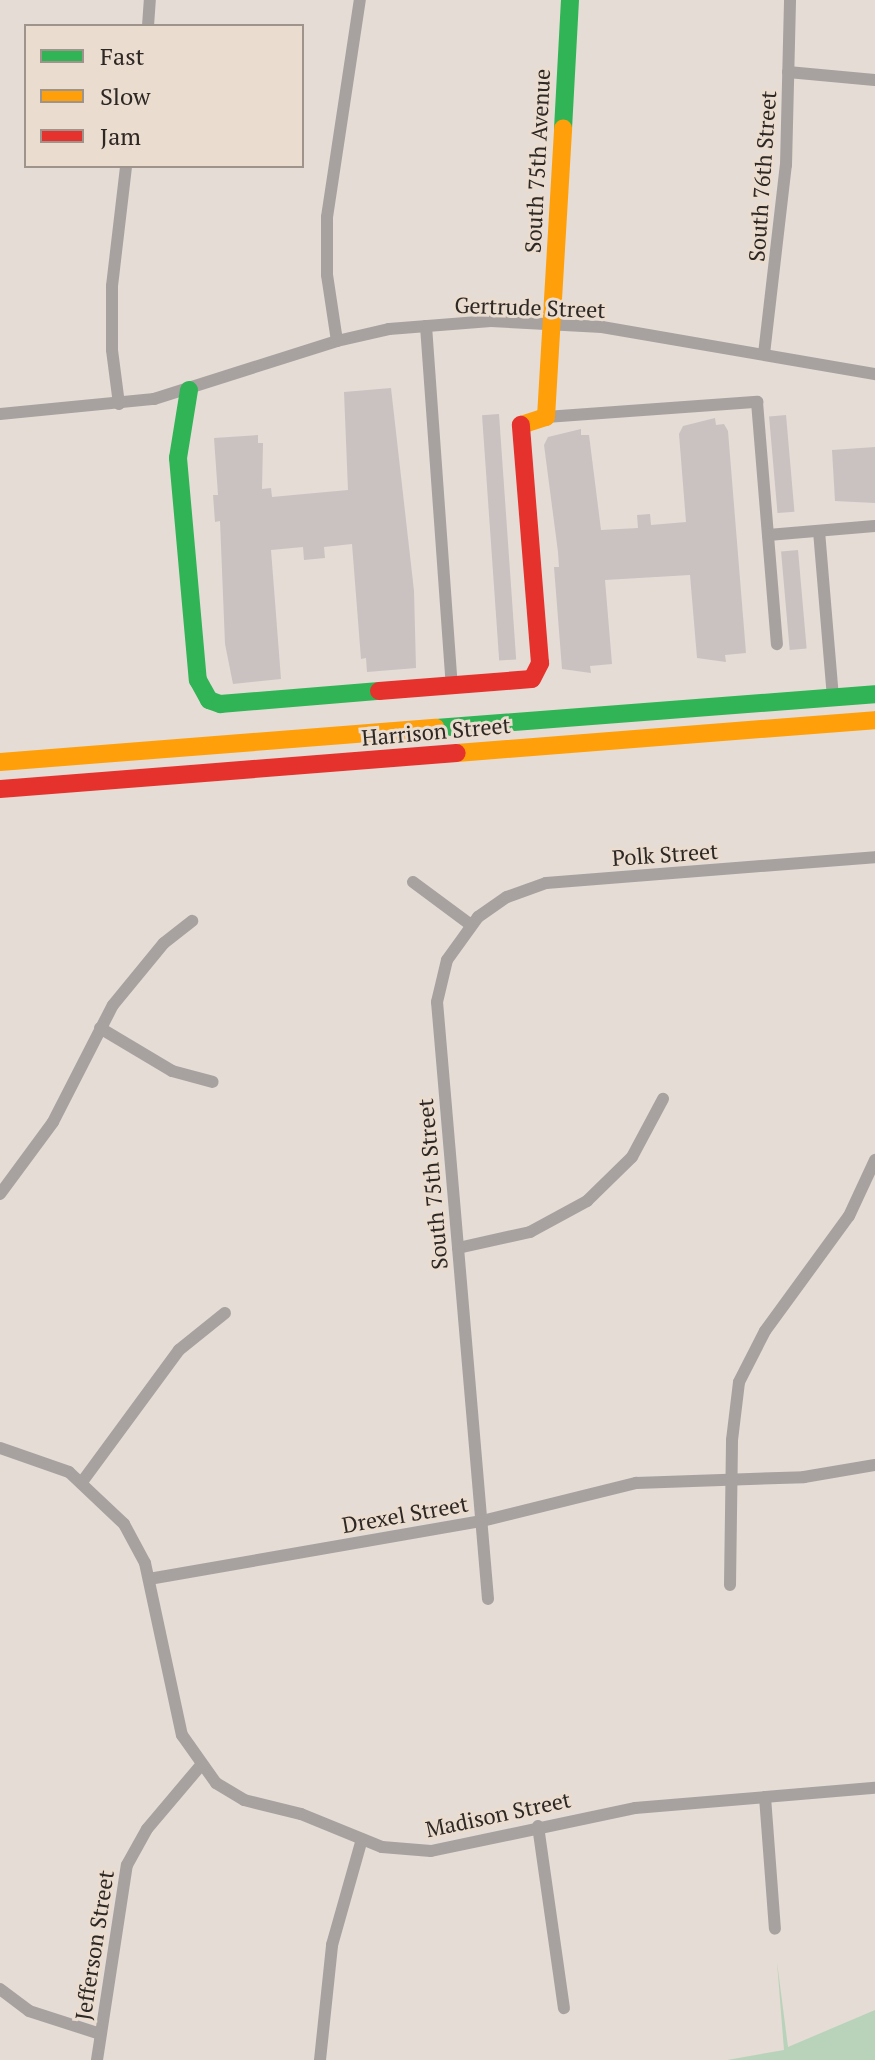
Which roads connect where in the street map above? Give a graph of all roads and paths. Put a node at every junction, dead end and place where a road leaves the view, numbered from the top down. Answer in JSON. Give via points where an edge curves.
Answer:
{"nodes":[{"id":1,"x":150,"y":0,"type":"edge"},
{"id":2,"x":360,"y":0,"type":"edge"},
{"id":3,"x":570,"y":0,"type":"edge"},
{"id":4,"x":790,"y":0,"type":"edge"},
{"id":5,"x":148,"y":24,"type":"edge"},
{"id":6,"x":788,"y":72,"type":"junction"},
{"id":7,"x":875,"y":80,"type":"edge"},
{"id":8,"x":126,"y":168,"type":"edge"},
{"id":9,"x":552,"y":324,"type":"junction"},
{"id":10,"x":426,"y":326,"type":"junction"},
{"id":11,"x":337,"y":341,"type":"junction"},
{"id":12,"x":764,"y":354,"type":"junction"},
{"id":13,"x":875,"y":374,"type":"edge"},
{"id":14,"x":189,"y":390,"type":"junction"},
{"id":15,"x":119,"y":404,"type":"junction"},
{"id":16,"x":0,"y":414,"type":"edge"},
{"id":17,"x":546,"y":417,"type":"junction"},
{"id":18,"x":875,"y":526,"type":"edge"},
{"id":19,"x":819,"y":531,"type":"junction"},
{"id":20,"x":768,"y":535,"type":"junction"},
{"id":21,"x":777,"y":644,"type":"dead end"},
{"id":22,"x":452,"y":688,"type":"junction"},
{"id":23,"x":875,"y":694,"type":"edge"},
{"id":24,"x":833,"y":697,"type":"junction"},
{"id":25,"x":875,"y":720,"type":"edge"},
{"id":26,"x":0,"y":762,"type":"edge"},
{"id":27,"x":0,"y":789,"type":"edge"},
{"id":28,"x":875,"y":857,"type":"edge"},
{"id":29,"x":413,"y":882,"type":"dead end"},
{"id":30,"x":192,"y":921,"type":"dead end"},
{"id":31,"x":471,"y":925,"type":"junction"},
{"id":32,"x":100,"y":1028,"type":"junction"},
{"id":33,"x":213,"y":1082,"type":"dead end"},
{"id":34,"x":663,"y":1099,"type":"dead end"},
{"id":35,"x":875,"y":1160,"type":"edge"},
{"id":36,"x":871,"y":1182,"type":"edge"},
{"id":37,"x":0,"y":1194,"type":"edge"},
{"id":38,"x":458,"y":1248,"type":"junction"},
{"id":39,"x":225,"y":1313,"type":"dead end"},
{"id":40,"x":0,"y":1448,"type":"edge"},
{"id":41,"x":875,"y":1465,"type":"edge"},
{"id":42,"x":731,"y":1479,"type":"junction"},
{"id":43,"x":82,"y":1482,"type":"junction"},
{"id":44,"x":482,"y":1521,"type":"junction"},
{"id":45,"x":149,"y":1579,"type":"junction"},
{"id":46,"x":730,"y":1585,"type":"dead end"},
{"id":47,"x":488,"y":1599,"type":"dead end"},
{"id":48,"x":201,"y":1765,"type":"junction"},
{"id":49,"x":875,"y":1788,"type":"edge"},
{"id":50,"x":765,"y":1797,"type":"junction"},
{"id":51,"x":538,"y":1826,"type":"junction"},
{"id":52,"x":362,"y":1839,"type":"junction"},
{"id":53,"x":775,"y":1929,"type":"dead end"},
{"id":54,"x":0,"y":1989,"type":"edge"},
{"id":55,"x":564,"y":2008,"type":"dead end"},
{"id":56,"x":100,"y":2034,"type":"junction"},
{"id":57,"x":97,"y":2060,"type":"edge"},
{"id":58,"x":320,"y":2060,"type":"edge"}],
"edges":[{"from":1,"to":5,"type":"street"},
{"from":2,"to":11,"type":"street","via":[[327,217],[327,275]]},
{"from":3,"to":9,"type":"main road","name":"South 75th Avenue"},
{"from":4,"to":6,"type":"street","name":"South 76th Street"},
{"from":6,"to":7,"type":"street"},
{"from":6,"to":12,"type":"street","name":"South 76th Street","via":[[786,165]]},
{"from":8,"to":15,"type":"street","via":[[112,286]]},
{"from":9,"to":10,"type":"street","name":"Gertrude Street"},
{"from":9,"to":12,"type":"street","name":"Gertrude Street","via":[[602,327]]},
{"from":9,"to":17,"type":"main road","name":"South 75th Avenue"},
{"from":10,"to":11,"type":"street","name":"Gertrude Street"},
{"from":10,"to":22,"type":"street"},
{"from":11,"to":14,"type":"street","name":"Gertrude Street"},
{"from":12,"to":13,"type":"street","name":"Gertrude Street"},
{"from":14,"to":15,"type":"street","name":"Gertrude Street"},
{"from":14,"to":22,"type":"main road","via":[[178,458],[198,680],[209,700],[220,704]]},
{"from":15,"to":16,"type":"street","name":"Gertrude Street"},
{"from":17,"to":20,"type":"street","via":[[757,402]]},
{"from":17,"to":22,"type":"main road","via":[[518,426],[540,663],[526,683]]},
{"from":18,"to":19,"type":"street"},
{"from":19,"to":20,"type":"street"},
{"from":19,"to":24,"type":"street"},
{"from":20,"to":21,"type":"street"},
{"from":23,"to":24,"type":"main road","name":"Harrison Street"},
{"from":24,"to":26,"type":"main road","name":"Harrison Street"},
{"from":25,"to":27,"type":"main road","name":"Harrison Street"},
{"from":28,"to":31,"type":"street","name":"Polk Street","via":[[546,883],[507,897]]},
{"from":29,"to":31,"type":"street"},
{"from":30,"to":32,"type":"street","via":[[140,970]]},
{"from":31,"to":38,"type":"street","name":"South 75th Street","via":[[447,960],[437,1002]]},
{"from":32,"to":33,"type":"street","via":[[172,1071]]},
{"from":32,"to":37,"type":"street","via":[[36,1150]]},
{"from":34,"to":38,"type":"street","via":[[632,1157],[587,1201],[530,1232]]},
{"from":35,"to":36,"type":"street"},
{"from":36,"to":42,"type":"street","via":[[748,1361],[735,1406]]},
{"from":38,"to":44,"type":"street","name":"South 75th Street"},
{"from":39,"to":43,"type":"street","via":[[179,1350]]},
{"from":40,"to":43,"type":"street","via":[[58,1466]]},
{"from":41,"to":42,"type":"street","name":"Drexel Street","via":[[831,1475]]},
{"from":42,"to":44,"type":"street","name":"Drexel Street","via":[[636,1483]]},
{"from":42,"to":46,"type":"street"},
{"from":43,"to":45,"type":"street","via":[[124,1524]]},
{"from":44,"to":45,"type":"street","name":"Drexel Street"},
{"from":44,"to":47,"type":"street","name":"South 75th Street"},
{"from":45,"to":48,"type":"street","name":"Madison Street","via":[[176,1718]]},
{"from":48,"to":52,"type":"street","name":"Madison Street","via":[[244,1800],[301,1814]]},
{"from":48,"to":56,"type":"street","name":"Jefferson Street","via":[[147,1829],[127,1865]]},
{"from":49,"to":50,"type":"street","name":"Madison Street"},
{"from":50,"to":51,"type":"street","name":"Madison Street","via":[[635,1808]]},
{"from":50,"to":53,"type":"street"},
{"from":51,"to":52,"type":"street","name":"Madison Street","via":[[431,1851]]},
{"from":51,"to":55,"type":"street"},
{"from":52,"to":58,"type":"street","via":[[332,1945]]},
{"from":54,"to":56,"type":"street","via":[[29,2011]]},
{"from":56,"to":57,"type":"street","name":"Jefferson Street"}]}
